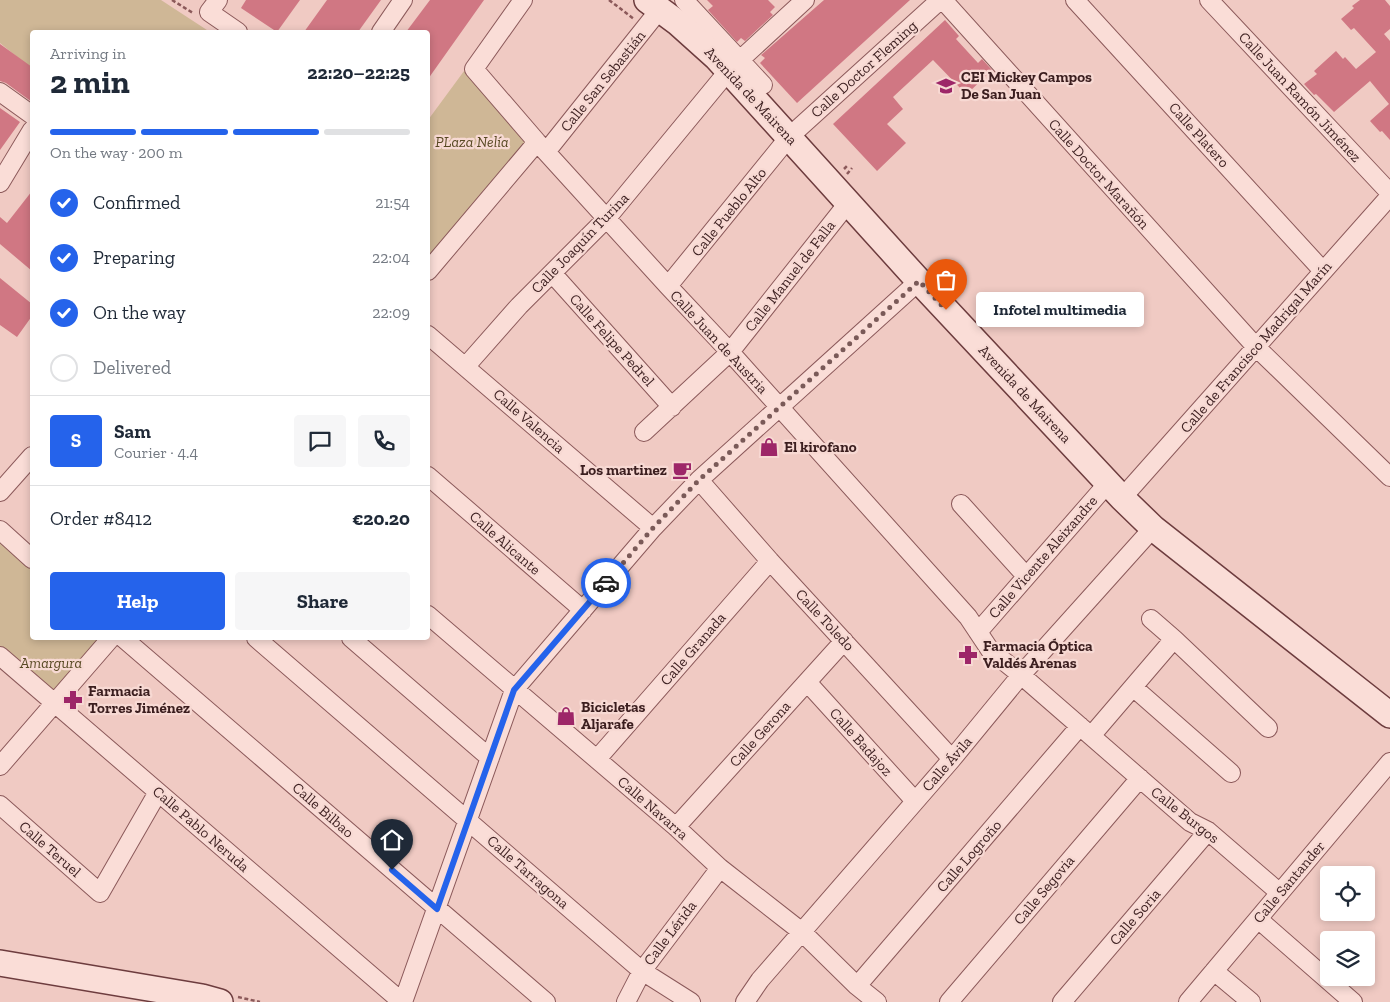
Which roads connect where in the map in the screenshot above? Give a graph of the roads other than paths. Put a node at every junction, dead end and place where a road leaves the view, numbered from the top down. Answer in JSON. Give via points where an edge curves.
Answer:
{"nodes":[{"id":1,"x":403,"y":0,"type":"edge"},
{"id":2,"x":684,"y":0,"type":"edge"},
{"id":3,"x":941,"y":0,"type":"edge"},
{"id":4,"x":1075,"y":0,"type":"edge"},
{"id":5,"x":514,"y":1,"type":"edge"},
{"id":6,"x":1214,"y":2,"type":"edge"},
{"id":7,"x":795,"y":3,"type":"edge"},
{"id":8,"x":213,"y":6,"type":"edge"},
{"id":9,"x":651,"y":12,"type":"edge"},
{"id":10,"x":236,"y":30,"type":"edge"},
{"id":11,"x":382,"y":30,"type":"edge"},
{"id":12,"x":734,"y":65,"type":"junction"},
{"id":13,"x":763,"y":85,"type":"dead end"},
{"id":14,"x":0,"y":92,"type":"edge"},
{"id":15,"x":30,"y":114,"type":"edge"},
{"id":16,"x":30,"y":133,"type":"edge"},
{"id":17,"x":789,"y":138,"type":"junction"},
{"id":18,"x":542,"y":147,"type":"junction"},
{"id":19,"x":0,"y":183,"type":"edge"},
{"id":20,"x":1390,"y":194,"type":"edge"},
{"id":21,"x":848,"y":203,"type":"junction"},
{"id":22,"x":607,"y":218,"type":"junction"},
{"id":23,"x":430,"y":269,"type":"edge"},
{"id":24,"x":1323,"y":271,"type":"junction"},
{"id":25,"x":552,"y":273,"type":"junction"},
{"id":26,"x":919,"y":281,"type":"junction"},
{"id":27,"x":668,"y":286,"type":"junction"},
{"id":28,"x":430,"y":337,"type":"edge"},
{"id":29,"x":1256,"y":347,"type":"junction"},
{"id":30,"x":730,"y":352,"type":"junction"},
{"id":31,"x":466,"y":366,"type":"junction"},
{"id":32,"x":779,"y":406,"type":"junction"},
{"id":33,"x":672,"y":407,"type":"junction"},
{"id":34,"x":644,"y":432,"type":"dead end"},
{"id":35,"x":30,"y":458,"type":"edge"},
{"id":36,"x":1390,"y":477,"type":"edge"},
{"id":37,"x":430,"y":478,"type":"edge"},
{"id":38,"x":699,"y":480,"type":"junction"},
{"id":39,"x":1115,"y":490,"type":"junction"},
{"id":40,"x":0,"y":492,"type":"edge"},
{"id":41,"x":960,"y":504,"type":"dead end"},
{"id":42,"x":653,"y":528,"type":"junction"},
{"id":43,"x":1153,"y":528,"type":"junction"},
{"id":44,"x":0,"y":530,"type":"edge"},
{"id":45,"x":30,"y":557,"type":"edge"},
{"id":46,"x":770,"y":561,"type":"junction"},
{"id":47,"x":1026,"y":576,"type":"junction"},
{"id":48,"x":583,"y":610,"type":"junction"},
{"id":49,"x":430,"y":617,"type":"edge"},
{"id":50,"x":1151,"y":619,"type":"dead end"},
{"id":51,"x":978,"y":632,"type":"junction"},
{"id":52,"x":1174,"y":639,"type":"junction"},
{"id":53,"x":110,"y":640,"type":"edge"},
{"id":54,"x":125,"y":640,"type":"edge"},
{"id":55,"x":258,"y":640,"type":"edge"},
{"id":56,"x":353,"y":640,"type":"edge"},
{"id":57,"x":844,"y":641,"type":"junction"},
{"id":58,"x":0,"y":656,"type":"edge"},
{"id":59,"x":1021,"y":675,"type":"junction"},
{"id":60,"x":807,"y":682,"type":"junction"},
{"id":61,"x":1133,"y":687,"type":"junction"},
{"id":62,"x":514,"y":690,"type":"junction"},
{"id":63,"x":55,"y":703,"type":"junction"},
{"id":64,"x":1390,"y":715,"type":"edge"},
{"id":65,"x":1268,"y":728,"type":"dead end"},
{"id":66,"x":1085,"y":731,"type":"junction"},
{"id":67,"x":490,"y":758,"type":"junction"},
{"id":68,"x":597,"y":759,"type":"junction"},
{"id":69,"x":952,"y":759,"type":"junction"},
{"id":70,"x":1390,"y":762,"type":"edge"},
{"id":71,"x":0,"y":766,"type":"edge"},
{"id":72,"x":1230,"y":772,"type":"dead end"},
{"id":73,"x":1140,"y":778,"type":"junction"},
{"id":74,"x":158,"y":792,"type":"junction"},
{"id":75,"x":915,"y":802,"type":"junction"},
{"id":76,"x":0,"y":805,"type":"edge"},
{"id":77,"x":469,"y":821,"type":"junction"},
{"id":78,"x":676,"y":827,"type":"junction"},
{"id":79,"x":1208,"y":831,"type":"junction"},
{"id":80,"x":720,"y":868,"type":"junction"},
{"id":81,"x":1280,"y":893,"type":"junction"},
{"id":82,"x":437,"y":909,"type":"junction"},
{"id":83,"x":1258,"y":920,"type":"junction"},
{"id":84,"x":802,"y":932,"type":"junction"},
{"id":85,"x":0,"y":964,"type":"edge"},
{"id":86,"x":642,"y":971,"type":"junction"},
{"id":87,"x":1214,"y":971,"type":"junction"},
{"id":88,"x":0,"y":980,"type":"edge"},
{"id":89,"x":858,"y":986,"type":"junction"},
{"id":90,"x":167,"y":1002,"type":"edge"},
{"id":91,"x":220,"y":1002,"type":"edge"},
{"id":92,"x":403,"y":1002,"type":"edge"},
{"id":93,"x":546,"y":1002,"type":"edge"},
{"id":94,"x":626,"y":1002,"type":"edge"},
{"id":95,"x":691,"y":1002,"type":"edge"},
{"id":96,"x":745,"y":1002,"type":"edge"},
{"id":97,"x":877,"y":1002,"type":"edge"},
{"id":98,"x":949,"y":1002,"type":"edge"},
{"id":99,"x":1062,"y":1002,"type":"edge"},
{"id":100,"x":1188,"y":1002,"type":"edge"},
{"id":101,"x":1251,"y":1002,"type":"edge"},
{"id":102,"x":1353,"y":1002,"type":"edge"}],
"edges":[{"from":1,"to":11,"type":"street"},
{"from":2,"to":12,"type":"street"},
{"from":3,"to":17,"type":"street","name":"Calle Doctor Fleming"},
{"from":3,"to":29,"type":"street","name":"Calle Doctor Marañón"},
{"from":4,"to":24,"type":"street","name":"Calle Platero"},
{"from":5,"to":18,"type":"street","name":"Calle Juan de Austria","via":[[504,25],[474,69]]},
{"from":6,"to":20,"type":"street","name":"Calle Juan Ramón Jiménez"},
{"from":7,"to":12,"type":"street","name":"Calle Joaquín Turina"},
{"from":8,"to":10,"type":"street"},
{"from":9,"to":12,"type":"street","name":"Avenida de Mairena","via":[[694,36]]},
{"from":9,"to":18,"type":"street","name":"Calle San Sebastián"},
{"from":12,"to":13,"type":"street"},
{"from":12,"to":17,"type":"street","name":"Avenida de Mairena"},
{"from":12,"to":22,"type":"street","name":"Calle Joaquín Turina"},
{"from":14,"to":15,"type":"street"},
{"from":16,"to":19,"type":"street"},
{"from":17,"to":21,"type":"street","name":"Avenida de Mairena"},
{"from":17,"to":27,"type":"street","name":"Calle Pueblo Alto"},
{"from":18,"to":22,"type":"street","name":"Calle Juan de Austria"},
{"from":18,"to":23,"type":"street","name":"Calle San Sebastián"},
{"from":20,"to":24,"type":"street","name":"Calle de Francisco Madrigal Marín"},
{"from":21,"to":26,"type":"street","name":"Avenida de Mairena"},
{"from":21,"to":30,"type":"street","name":"Calle Manuel de Falla"},
{"from":22,"to":25,"type":"street","name":"Calle Joaquín Turina"},
{"from":22,"to":27,"type":"street","name":"Calle Juan de Austria"},
{"from":24,"to":29,"type":"street","name":"Calle de Francisco Madrigal Marín"},
{"from":25,"to":31,"type":"street","name":"Calle Joaquín Turina"},
{"from":25,"to":33,"type":"street","name":"Calle Felipe Pedrel"},
{"from":26,"to":32,"type":"street"},
{"from":26,"to":39,"type":"street","name":"Avenida de Mairena"},
{"from":27,"to":30,"type":"street","name":"Calle Juan de Austria"},
{"from":28,"to":31,"type":"street","name":"Calle Valencia"},
{"from":29,"to":36,"type":"street","name":"Calle Doctor Marañón"},
{"from":29,"to":39,"type":"street","name":"Calle de Francisco Madrigal Marín"},
{"from":30,"to":32,"type":"street","name":"Calle Juan de Austria"},
{"from":30,"to":33,"type":"street","name":"Calle Manuel de Falla"},
{"from":31,"to":42,"type":"street","name":"Calle Valencia"},
{"from":32,"to":38,"type":"street"},
{"from":32,"to":51,"type":"street","name":"Calle Juan de Austria"},
{"from":33,"to":34,"type":"street","name":"Calle Manuel de Falla"},
{"from":35,"to":40,"type":"street"},
{"from":37,"to":48,"type":"street","name":"Calle Alicante"},
{"from":38,"to":42,"type":"street"},
{"from":38,"to":46,"type":"street","name":"Calle Toledo"},
{"from":39,"to":43,"type":"street","name":"Avenida de Mairena"},
{"from":39,"to":47,"type":"street","name":"Calle Vicente Aleixandre"},
{"from":41,"to":47,"type":"street"},
{"from":42,"to":48,"type":"street"},
{"from":43,"to":59,"type":"street","name":"Calle Ávila"},
{"from":43,"to":64,"type":"street","name":"Avenida de Mairena"},
{"from":44,"to":45,"type":"street"},
{"from":46,"to":57,"type":"street","name":"Calle Toledo"},
{"from":46,"to":68,"type":"street","name":"Calle Granada"},
{"from":47,"to":51,"type":"street","name":"Calle Vicente Aleixandre"},
{"from":48,"to":62,"type":"street"},
{"from":49,"to":62,"type":"street","name":"Calle Navarra"},
{"from":50,"to":52,"type":"street"},
{"from":51,"to":59,"type":"street","name":"Calle Juan de Austria","via":[[990,650]]},
{"from":52,"to":61,"type":"street"},
{"from":52,"to":65,"type":"street"},
{"from":53,"to":63,"type":"street"},
{"from":54,"to":82,"type":"street","name":"Calle Bilbao"},
{"from":55,"to":77,"type":"street","name":"Calle Tarragona"},
{"from":56,"to":67,"type":"street"},
{"from":57,"to":60,"type":"street","name":"Calle Gerona"},
{"from":57,"to":69,"type":"street","name":"Calle Toledo"},
{"from":58,"to":63,"type":"street","name":"Calle Pablo Neruda"},
{"from":59,"to":66,"type":"street","name":"Calle Burgos"},
{"from":59,"to":69,"type":"street","name":"Calle Ávila"},
{"from":60,"to":75,"type":"street","name":"Calle Badajoz"},
{"from":60,"to":78,"type":"street","name":"Calle Gerona"},
{"from":61,"to":66,"type":"street"},
{"from":61,"to":72,"type":"street"},
{"from":62,"to":67,"type":"street"},
{"from":62,"to":68,"type":"street","name":"Calle Navarra"},
{"from":63,"to":71,"type":"street"},
{"from":63,"to":74,"type":"street","name":"Calle Pablo Neruda"},
{"from":66,"to":73,"type":"street","name":"Calle Burgos"},
{"from":66,"to":89,"type":"street","name":"Calle Logroño"},
{"from":67,"to":77,"type":"street"},
{"from":68,"to":78,"type":"street","name":"Calle Navarra"},
{"from":69,"to":75,"type":"street","name":"Calle Ávila"},
{"from":70,"to":81,"type":"street","name":"Calle Santander"},
{"from":73,"to":79,"type":"street","name":"Calle Burgos","via":[[1190,822]]},
{"from":73,"to":98,"type":"street","name":"Calle Segovia"},
{"from":74,"to":76,"type":"street","name":"Calle Teruel","via":[[100,893]]},
{"from":74,"to":92,"type":"street","name":"Calle Pablo Neruda"},
{"from":75,"to":84,"type":"street","name":"Calle Ávila"},
{"from":77,"to":82,"type":"street"},
{"from":77,"to":86,"type":"street","name":"Calle Tarragona"},
{"from":78,"to":80,"type":"street","name":"Calle Navarra"},
{"from":79,"to":81,"type":"street","name":"Calle Burgos"},
{"from":79,"to":99,"type":"street","name":"Calle Soria"},
{"from":80,"to":84,"type":"street","name":"Calle Navarra"},
{"from":80,"to":86,"type":"street","name":"Calle Lérida"},
{"from":81,"to":83,"type":"street","name":"Calle Santander"},
{"from":82,"to":92,"type":"street"},
{"from":82,"to":93,"type":"street","name":"Calle Bilbao"},
{"from":83,"to":87,"type":"street","name":"Calle Santander"},
{"from":83,"to":102,"type":"street"},
{"from":84,"to":89,"type":"street","name":"Calle Navarra"},
{"from":84,"to":96,"type":"street","name":"Calle Ávila"},
{"from":85,"to":91,"type":"street"},
{"from":86,"to":94,"type":"street","name":"Calle Lérida"},
{"from":86,"to":95,"type":"street","name":"Calle Tarragona"},
{"from":87,"to":100,"type":"street","name":"Calle Santander"},
{"from":87,"to":101,"type":"street"},
{"from":88,"to":90,"type":"street"},
{"from":89,"to":97,"type":"street","name":"Calle Navarra"}]}
